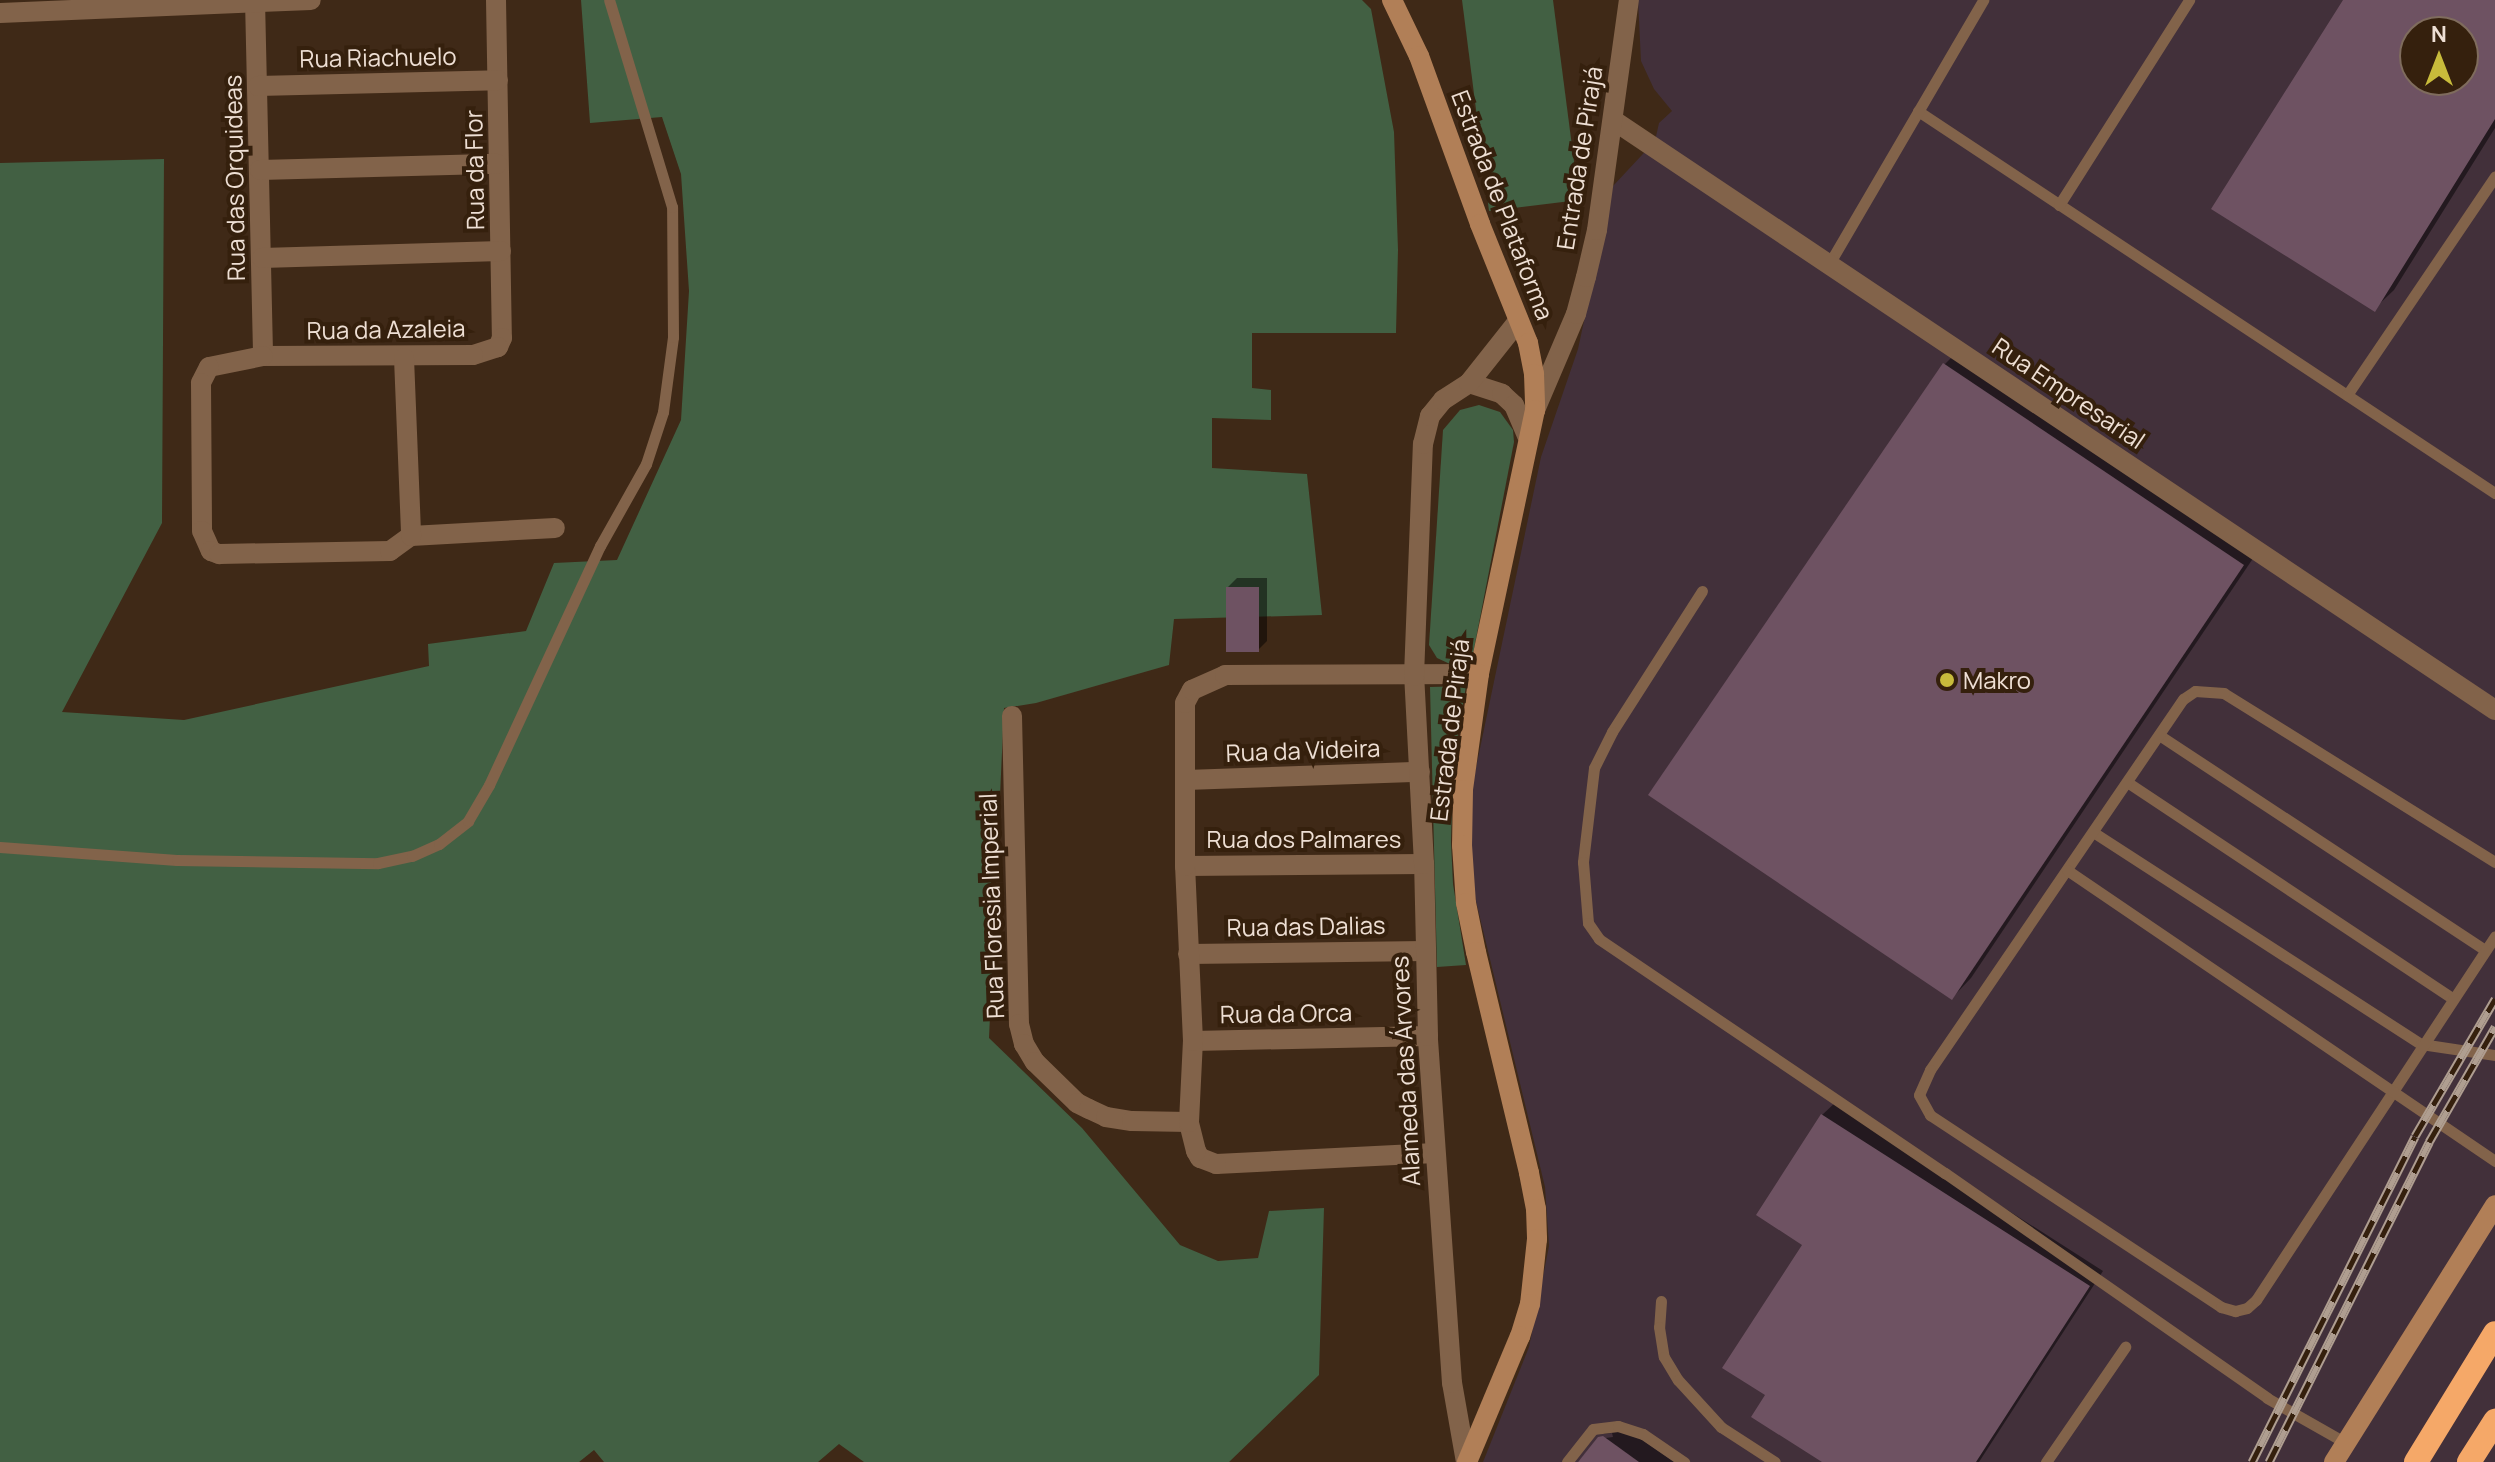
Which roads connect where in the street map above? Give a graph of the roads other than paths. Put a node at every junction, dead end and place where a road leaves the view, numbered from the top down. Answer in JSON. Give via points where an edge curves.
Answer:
{"nodes":[{"id":1,"x":311,"y":0,"type":"edge"},
{"id":2,"x":496,"y":0,"type":"edge"},
{"id":3,"x":609,"y":0,"type":"edge"},
{"id":4,"x":1392,"y":0,"type":"edge"},
{"id":5,"x":1629,"y":0,"type":"edge"},
{"id":6,"x":1983,"y":0,"type":"edge"},
{"id":7,"x":2189,"y":0,"type":"edge"},
{"id":8,"x":255,"y":1,"type":"edge"},
{"id":9,"x":11,"y":8,"type":"edge"},
{"id":10,"x":498,"y":80,"type":"junction"},
{"id":11,"x":258,"y":86,"type":"junction"},
{"id":12,"x":1918,"y":111,"type":"junction"},
{"id":13,"x":1613,"y":120,"type":"junction"},
{"id":14,"x":497,"y":164,"type":"junction"},
{"id":15,"x":260,"y":170,"type":"junction"},
{"id":16,"x":2495,"y":176,"type":"edge"},
{"id":17,"x":2059,"y":205,"type":"junction"},
{"id":18,"x":501,"y":251,"type":"junction"},
{"id":19,"x":262,"y":258,"type":"junction"},
{"id":20,"x":1829,"y":264,"type":"junction"},
{"id":21,"x":1519,"y":320,"type":"junction"},
{"id":22,"x":502,"y":338,"type":"joint"},
{"id":23,"x":263,"y":356,"type":"junction"},
{"id":24,"x":404,"y":358,"type":"junction"},
{"id":25,"x":1469,"y":383,"type":"junction"},
{"id":26,"x":2347,"y":395,"type":"junction"},
{"id":27,"x":1535,"y":410,"type":"junction"},
{"id":28,"x":1527,"y":435,"type":"junction"},
{"id":29,"x":2495,"y":492,"type":"edge"},
{"id":30,"x":555,"y":528,"type":"dead end"},
{"id":31,"x":411,"y":536,"type":"junction"},
{"id":32,"x":1702,"y":591,"type":"dead end"},
{"id":33,"x":1479,"y":674,"type":"junction"},
{"id":34,"x":1414,"y":676,"type":"junction"},
{"id":35,"x":2495,"y":710,"type":"edge"},
{"id":36,"x":1012,"y":716,"type":"dead end"},
{"id":37,"x":2159,"y":735,"type":"junction"},
{"id":38,"x":1420,"y":772,"type":"junction"},
{"id":39,"x":1186,"y":780,"type":"junction"},
{"id":40,"x":2127,"y":782,"type":"junction"},
{"id":41,"x":2093,"y":832,"type":"junction"},
{"id":42,"x":0,"y":847,"type":"edge"},
{"id":43,"x":2495,"y":862,"type":"edge"},
{"id":44,"x":1424,"y":864,"type":"junction"},
{"id":45,"x":1185,"y":866,"type":"junction"},
{"id":46,"x":2067,"y":870,"type":"junction"},
{"id":47,"x":2495,"y":936,"type":"edge"},
{"id":48,"x":2485,"y":950,"type":"junction"},
{"id":49,"x":1425,"y":951,"type":"junction"},
{"id":50,"x":1188,"y":954,"type":"junction"},
{"id":51,"x":2452,"y":998,"type":"junction"},
{"id":52,"x":1428,"y":1036,"type":"junction"},
{"id":53,"x":1193,"y":1041,"type":"junction"},
{"id":54,"x":2421,"y":1044,"type":"junction"},
{"id":55,"x":2495,"y":1055,"type":"edge"},
{"id":56,"x":2392,"y":1089,"type":"junction"},
{"id":57,"x":1189,"y":1122,"type":"junction"},
{"id":58,"x":1435,"y":1153,"type":"junction"},
{"id":59,"x":2495,"y":1161,"type":"edge"},
{"id":60,"x":2495,"y":1205,"type":"edge"},
{"id":61,"x":1661,"y":1301,"type":"dead end"},
{"id":62,"x":2495,"y":1333,"type":"edge"},
{"id":63,"x":2125,"y":1347,"type":"dead end"},
{"id":64,"x":2495,"y":1421,"type":"edge"},
{"id":65,"x":2346,"y":1443,"type":"junction"},
{"id":66,"x":1467,"y":1462,"type":"edge"},
{"id":67,"x":1567,"y":1462,"type":"edge"},
{"id":68,"x":1684,"y":1462,"type":"edge"},
{"id":69,"x":1775,"y":1462,"type":"edge"},
{"id":70,"x":2046,"y":1462,"type":"edge"},
{"id":71,"x":2334,"y":1462,"type":"edge"},
{"id":72,"x":2416,"y":1462,"type":"edge"},
{"id":73,"x":2469,"y":1462,"type":"edge"}],
"edges":[{"from":1,"to":8,"type":"street"},
{"from":2,"to":10,"type":"street","name":"Rua da Flor"},
{"from":3,"to":42,"type":"lane","via":[[672,207],[673,337],[663,412],[646,464],[600,546],[468,821],[439,844],[378,863],[177,860]]},
{"from":4,"to":21,"type":"main road","name":"Estrada de Plataforma","via":[[1419,56]]},
{"from":5,"to":13,"type":"street","name":"Entrada de Pirajá"},
{"from":6,"to":12,"type":"lane"},
{"from":7,"to":17,"type":"lane"},
{"from":8,"to":9,"type":"street"},
{"from":8,"to":11,"type":"street","name":"Rua das Orquideas"},
{"from":10,"to":11,"type":"street","name":"Rua Riachuelo"},
{"from":10,"to":14,"type":"street","name":"Rua da Flor"},
{"from":11,"to":15,"type":"street","name":"Rua das Orquideas"},
{"from":12,"to":17,"type":"lane"},
{"from":12,"to":20,"type":"lane"},
{"from":13,"to":20,"type":"street","name":"Rua Empresarial"},
{"from":13,"to":27,"type":"street","name":"Entrada de Pirajá","via":[[1597,230],[1576,314]]},
{"from":14,"to":15,"type":"street"},
{"from":14,"to":18,"type":"street","name":"Rua da Flor"},
{"from":15,"to":19,"type":"street","name":"Rua das Orquideas"},
{"from":16,"to":26,"type":"lane"},
{"from":17,"to":26,"type":"lane"},
{"from":18,"to":19,"type":"street"},
{"from":18,"to":22,"type":"street","name":"Rua da Flor"},
{"from":19,"to":23,"type":"street","name":"Rua das Orquideas"},
{"from":20,"to":35,"type":"street","name":"Rua Empresarial"},
{"from":21,"to":25,"type":"street","name":"Alameda das Árvores"},
{"from":21,"to":27,"type":"main road","name":"Estrada de Plataforma","via":[[1534,368]]},
{"from":22,"to":24,"type":"street","name":"Rua da Azaleia","via":[[498,347],[473,355]]},
{"from":23,"to":24,"type":"street","name":"Rua da Azaleia"},
{"from":23,"to":31,"type":"street","name":"Rua da Azaleia","via":[[209,367],[203,374],[202,531],[211,551],[390,551]]},
{"from":24,"to":31,"type":"street"},
{"from":25,"to":28,"type":"street","via":[[1502,394],[1514,405]]},
{"from":25,"to":34,"type":"street","name":"Alameda das Árvores","via":[[1430,416],[1423,444]]},
{"from":26,"to":29,"type":"lane"},
{"from":27,"to":28,"type":"main road","name":"Estrada de Plataforma"},
{"from":28,"to":33,"type":"main road","name":"Estrada de Pirajá"},
{"from":30,"to":31,"type":"street"},
{"from":32,"to":65,"type":"lane","via":[[1594,768],[1583,862],[1588,923],[1599,939],[2267,1398]]},
{"from":33,"to":34,"type":"street"},
{"from":33,"to":66,"type":"main road","name":"Estrada de Pirajá","via":[[1463,790],[1466,903],[1529,1173],[1537,1239],[1530,1304],[1520,1336]]},
{"from":34,"to":38,"type":"street","name":"Alameda das Árvores"},
{"from":34,"to":39,"type":"street","via":[[1225,675],[1207,681],[1192,690],[1185,703]]},
{"from":36,"to":57,"type":"street","name":"Rua Floresia Imperial","via":[[1019,1024],[1024,1044],[1035,1062],[1089,1109],[1132,1121]]},
{"from":37,"to":40,"type":"lane"},
{"from":37,"to":43,"type":"lane","via":[[2183,699],[2195,691],[2224,693]]},
{"from":37,"to":48,"type":"lane"},
{"from":38,"to":39,"type":"street","name":"Rua da Videira"},
{"from":38,"to":44,"type":"street","name":"Alameda das Árvores"},
{"from":39,"to":45,"type":"street"},
{"from":40,"to":41,"type":"lane"},
{"from":40,"to":51,"type":"lane"},
{"from":41,"to":46,"type":"lane"},
{"from":41,"to":54,"type":"lane"},
{"from":44,"to":45,"type":"street","name":"Rua dos Palmares"},
{"from":44,"to":49,"type":"street","name":"Alameda das Árvores"},
{"from":45,"to":50,"type":"street"},
{"from":46,"to":56,"type":"lane"},
{"from":46,"to":56,"type":"lane","via":[[1922,1084],[1919,1095],[1930,1115],[2221,1307],[2235,1311],[2256,1300]]},
{"from":47,"to":48,"type":"lane"},
{"from":48,"to":51,"type":"lane"},
{"from":49,"to":50,"type":"street","name":"Rua das Dalias"},
{"from":49,"to":52,"type":"street","name":"Alameda das Árvores"},
{"from":50,"to":53,"type":"street"},
{"from":51,"to":54,"type":"lane"},
{"from":52,"to":53,"type":"street","name":"Rua da Orca"},
{"from":52,"to":58,"type":"street","name":"Alameda das Árvores"},
{"from":53,"to":57,"type":"street"},
{"from":54,"to":55,"type":"lane"},
{"from":54,"to":56,"type":"lane"},
{"from":56,"to":59,"type":"lane"},
{"from":57,"to":58,"type":"street","via":[[1200,1158],[1216,1164]]},
{"from":58,"to":66,"type":"street","name":"Alameda das Árvores","via":[[1452,1383]]},
{"from":60,"to":65,"type":"main road"},
{"from":61,"to":69,"type":"lane","via":[[1664,1357],[1678,1380],[1721,1427]]},
{"from":62,"to":72,"type":"highway"},
{"from":63,"to":70,"type":"lane"},
{"from":64,"to":73,"type":"highway"},
{"from":65,"to":71,"type":"main road"},
{"from":67,"to":68,"type":"lane","via":[[1593,1429],[1618,1426],[1643,1434]]}]}
